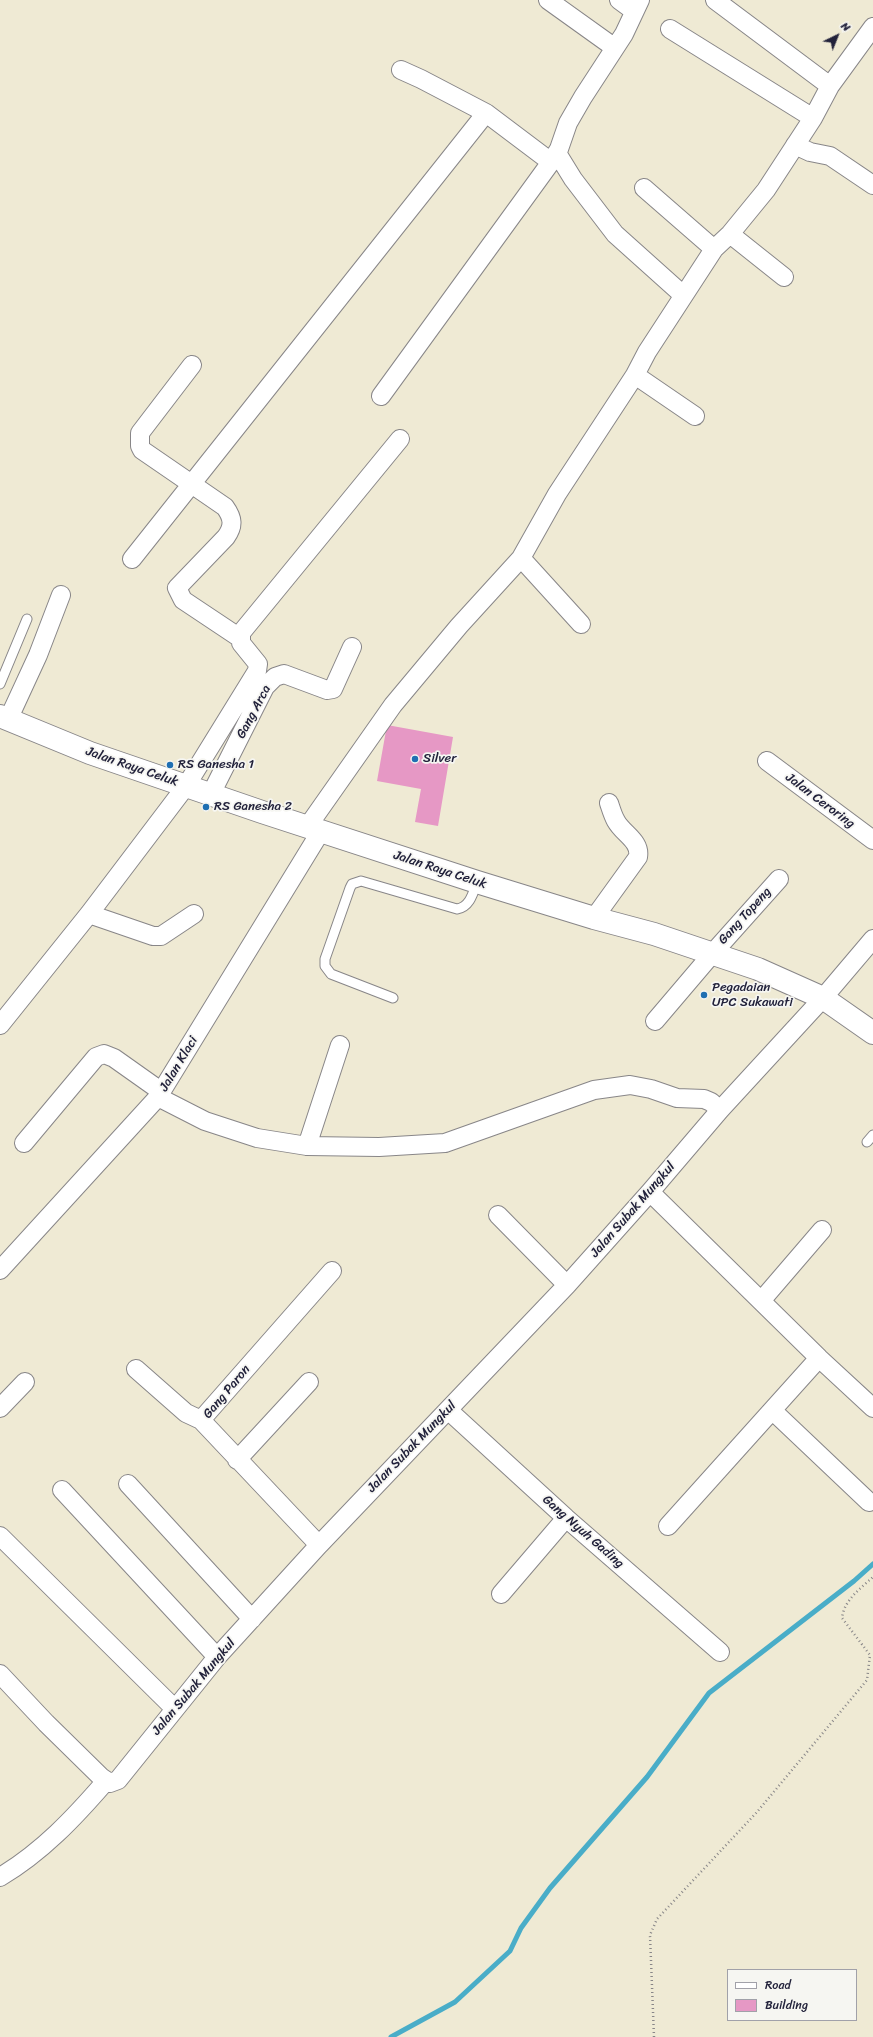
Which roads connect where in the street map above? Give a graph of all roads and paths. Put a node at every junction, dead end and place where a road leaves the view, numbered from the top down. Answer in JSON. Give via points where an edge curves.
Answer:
{"nodes":[{"id":1,"x":548,"y":0,"type":"edge"},
{"id":2,"x":619,"y":0,"type":"edge"},
{"id":3,"x":715,"y":0,"type":"edge"},
{"id":4,"x":637,"y":6,"type":"edge"},
{"id":5,"x":873,"y":27,"type":"edge"},
{"id":6,"x":670,"y":28,"type":"dead end"},
{"id":7,"x":615,"y":48,"type":"junction"},
{"id":8,"x":401,"y":70,"type":"dead end"},
{"id":9,"x":830,"y":86,"type":"junction"},
{"id":10,"x":486,"y":113,"type":"junction"},
{"id":11,"x":813,"y":118,"type":"junction"},
{"id":12,"x":795,"y":145,"type":"junction"},
{"id":13,"x":554,"y":158,"type":"junction"},
{"id":14,"x":873,"y":184,"type":"edge"},
{"id":15,"x":644,"y":188,"type":"dead end"},
{"id":16,"x":730,"y":234,"type":"junction"},
{"id":17,"x":714,"y":249,"type":"junction"},
{"id":18,"x":784,"y":277,"type":"dead end"},
{"id":19,"x":683,"y":295,"type":"junction"},
{"id":20,"x":192,"y":365,"type":"dead end"},
{"id":21,"x":636,"y":375,"type":"junction"},
{"id":22,"x":381,"y":396,"type":"dead end"},
{"id":23,"x":695,"y":416,"type":"dead end"},
{"id":24,"x":400,"y":439,"type":"dead end"},
{"id":25,"x":192,"y":483,"type":"junction"},
{"id":26,"x":521,"y":558,"type":"junction"},
{"id":27,"x":132,"y":560,"type":"dead end"},
{"id":28,"x":61,"y":595,"type":"dead end"},
{"id":29,"x":27,"y":620,"type":"dead end"},
{"id":30,"x":581,"y":624,"type":"dead end"},
{"id":31,"x":240,"y":638,"type":"junction"},
{"id":32,"x":352,"y":647,"type":"dead end"},
{"id":33,"x":0,"y":684,"type":"edge"},
{"id":34,"x":4,"y":718,"type":"edge"},
{"id":35,"x":767,"y":761,"type":"dead end"},
{"id":36,"x":186,"y":786,"type":"junction"},
{"id":37,"x":215,"y":787,"type":"junction"},
{"id":38,"x":609,"y":803,"type":"dead end"},
{"id":39,"x":314,"y":828,"type":"junction"},
{"id":40,"x":873,"y":840,"type":"edge"},
{"id":41,"x":779,"y":879,"type":"dead end"},
{"id":42,"x":477,"y":882,"type":"junction"},
{"id":43,"x":89,"y":914,"type":"junction"},
{"id":44,"x":194,"y":914,"type":"dead end"},
{"id":45,"x":594,"y":918,"type":"junction"},
{"id":46,"x":873,"y":939,"type":"edge"},
{"id":47,"x":712,"y":954,"type":"junction"},
{"id":48,"x":393,"y":998,"type":"dead end"},
{"id":49,"x":823,"y":998,"type":"junction"},
{"id":50,"x":655,"y":1021,"type":"dead end"},
{"id":51,"x":0,"y":1025,"type":"edge"},
{"id":52,"x":873,"y":1033,"type":"edge"},
{"id":53,"x":340,"y":1045,"type":"dead end"},
{"id":54,"x":160,"y":1095,"type":"junction"},
{"id":55,"x":720,"y":1110,"type":"junction"},
{"id":56,"x":24,"y":1143,"type":"dead end"},
{"id":57,"x":307,"y":1146,"type":"junction"},
{"id":58,"x":650,"y":1192,"type":"junction"},
{"id":59,"x":498,"y":1215,"type":"dead end"},
{"id":60,"x":822,"y":1230,"type":"dead end"},
{"id":61,"x":0,"y":1270,"type":"edge"},
{"id":62,"x":332,"y":1271,"type":"dead end"},
{"id":63,"x":567,"y":1285,"type":"junction"},
{"id":64,"x":761,"y":1301,"type":"junction"},
{"id":65,"x":819,"y":1358,"type":"junction"},
{"id":66,"x":136,"y":1368,"type":"dead end"},
{"id":67,"x":25,"y":1382,"type":"dead end"},
{"id":68,"x":309,"y":1382,"type":"dead end"},
{"id":69,"x":0,"y":1408,"type":"edge"},
{"id":70,"x":873,"y":1408,"type":"edge"},
{"id":71,"x":448,"y":1410,"type":"junction"},
{"id":72,"x":773,"y":1411,"type":"junction"},
{"id":73,"x":201,"y":1420,"type":"junction"},
{"id":74,"x":236,"y":1460,"type":"junction"},
{"id":75,"x":128,"y":1484,"type":"dead end"},
{"id":76,"x":62,"y":1490,"type":"dead end"},
{"id":77,"x":869,"y":1502,"type":"dead end"},
{"id":78,"x":566,"y":1518,"type":"junction"},
{"id":79,"x":668,"y":1526,"type":"dead end"},
{"id":80,"x":0,"y":1536,"type":"edge"},
{"id":81,"x":319,"y":1545,"type":"junction"},
{"id":82,"x":873,"y":1577,"type":"edge"},
{"id":83,"x":501,"y":1594,"type":"dead end"},
{"id":84,"x":252,"y":1619,"type":"junction"},
{"id":85,"x":720,"y":1652,"type":"dead end"},
{"id":86,"x":217,"y":1657,"type":"junction"},
{"id":87,"x":0,"y":1674,"type":"edge"},
{"id":88,"x":175,"y":1710,"type":"junction"},
{"id":89,"x":106,"y":1781,"type":"junction"},
{"id":90,"x":0,"y":1878,"type":"edge"},
{"id":91,"x":654,"y":2037,"type":"edge"}],
"edges":[{"from":1,"to":7,"type":"street"},
{"from":2,"to":4,"type":"street"},
{"from":3,"to":9,"type":"street"},
{"from":4,"to":7,"type":"street"},
{"from":5,"to":9,"type":"street","name":"Jalan Klaci"},
{"from":6,"to":11,"type":"street"},
{"from":7,"to":13,"type":"street","via":[[568,123]]},
{"from":8,"to":10,"type":"street"},
{"from":9,"to":11,"type":"street","name":"Jalan Klaci"},
{"from":10,"to":13,"type":"street"},
{"from":10,"to":25,"type":"street"},
{"from":11,"to":12,"type":"street","name":"Jalan Klaci"},
{"from":12,"to":14,"type":"street","via":[[810,152],[830,156]]},
{"from":12,"to":16,"type":"street","name":"Jalan Klaci","via":[[766,190]]},
{"from":13,"to":19,"type":"street","via":[[615,234]]},
{"from":13,"to":22,"type":"street"},
{"from":15,"to":17,"type":"street"},
{"from":16,"to":17,"type":"street","name":"Jalan Klaci"},
{"from":16,"to":18,"type":"street"},
{"from":17,"to":19,"type":"street","name":"Jalan Klaci"},
{"from":19,"to":21,"type":"street","name":"Jalan Klaci","via":[[647,352]]},
{"from":20,"to":25,"type":"street","via":[[140,433],[139,439],[142,450]]},
{"from":21,"to":23,"type":"street"},
{"from":21,"to":26,"type":"street","name":"Jalan Klaci","via":[[557,494]]},
{"from":24,"to":31,"type":"street","via":[[240,633]]},
{"from":25,"to":27,"type":"street"},
{"from":25,"to":31,"type":"street","via":[[225,507],[230,514],[232,526],[226,537],[181,582],[178,592],[183,600]]},
{"from":26,"to":30,"type":"street"},
{"from":26,"to":39,"type":"street","name":"Jalan Klaci","via":[[458,626],[393,705]]},
{"from":28,"to":34,"type":"street","via":[[38,655]]},
{"from":29,"to":33,"type":"lane"},
{"from":31,"to":36,"type":"street","via":[[257,660],[257,671]]},
{"from":32,"to":37,"type":"street","name":"Gang Arca","via":[[334,689],[327,690],[284,674],[265,686]]},
{"from":34,"to":36,"type":"highway","name":"Jalan Raya Celuk","via":[[90,753]]},
{"from":35,"to":40,"type":"street","name":"Jalan Ceroring"},
{"from":36,"to":37,"type":"highway","name":"Jalan Raya Celuk"},
{"from":36,"to":43,"type":"street"},
{"from":37,"to":39,"type":"highway","name":"Jalan Raya Celuk"},
{"from":38,"to":45,"type":"street","via":[[616,821],[636,844],[639,852]]},
{"from":39,"to":42,"type":"highway","name":"Jalan Raya Celuk"},
{"from":39,"to":54,"type":"street","name":"Jalan Klaci"},
{"from":41,"to":47,"type":"street","name":"Gang Topeng"},
{"from":42,"to":45,"type":"highway","name":"Jalan Raya Celuk"},
{"from":42,"to":48,"type":"lane","via":[[466,906],[457,909],[361,881],[352,884],[325,959],[325,966],[331,974]]},
{"from":43,"to":44,"type":"street","via":[[153,936],[161,936]]},
{"from":43,"to":51,"type":"street"},
{"from":45,"to":47,"type":"highway","name":"Jalan Raya Celuk","via":[[654,934]]},
{"from":46,"to":49,"type":"street","name":"Jalan Subak Mungkul"},
{"from":47,"to":49,"type":"highway","name":"Jalan Raya Celuk","via":[[758,969]]},
{"from":47,"to":50,"type":"street","name":"Gang Topeng"},
{"from":49,"to":52,"type":"highway","name":"Jalan Raya Celuk"},
{"from":49,"to":55,"type":"street","name":"Jalan Subak Mungkul"},
{"from":53,"to":57,"type":"street"},
{"from":54,"to":56,"type":"street","via":[[114,1058],[104,1054],[96,1057]]},
{"from":54,"to":57,"type":"street","via":[[205,1121],[257,1138]]},
{"from":54,"to":61,"type":"street","name":"Jalan Klaci"},
{"from":55,"to":57,"type":"street","via":[[704,1099],[677,1098],[630,1085],[594,1090],[445,1143],[379,1147]]},
{"from":55,"to":58,"type":"street","name":"Jalan Subak Mungkul"},
{"from":58,"to":63,"type":"street","name":"Jalan Subak Mungkul"},
{"from":58,"to":64,"type":"street"},
{"from":59,"to":63,"type":"street"},
{"from":60,"to":64,"type":"street"},
{"from":62,"to":73,"type":"street","name":"Gang Paron"},
{"from":63,"to":71,"type":"street","name":"Jalan Subak Mungkul"},
{"from":64,"to":65,"type":"street"},
{"from":65,"to":70,"type":"street"},
{"from":65,"to":72,"type":"street"},
{"from":66,"to":73,"type":"street","via":[[186,1413]]},
{"from":67,"to":69,"type":"street"},
{"from":68,"to":74,"type":"street"},
{"from":71,"to":78,"type":"street","name":"Gang Nyuh Gading"},
{"from":71,"to":81,"type":"street","name":"Jalan Subak Mungkul"},
{"from":72,"to":77,"type":"street"},
{"from":72,"to":79,"type":"street"},
{"from":73,"to":74,"type":"street","name":"Gang Paron"},
{"from":74,"to":81,"type":"street","name":"Gang Paron"},
{"from":75,"to":84,"type":"street"},
{"from":76,"to":86,"type":"street"},
{"from":78,"to":83,"type":"street"},
{"from":78,"to":85,"type":"street","name":"Gang Nyuh Gading"},
{"from":80,"to":88,"type":"street"},
{"from":81,"to":84,"type":"street","name":"Jalan Subak Mungkul"},
{"from":82,"to":91,"type":"path","via":[[852,1596],[842,1618],[870,1656],[867,1680],[757,1812],[657,1919],[650,1935]]},
{"from":84,"to":86,"type":"street","name":"Jalan Subak Mungkul"},
{"from":86,"to":88,"type":"street","name":"Jalan Subak Mungkul"},
{"from":87,"to":89,"type":"street"},
{"from":88,"to":89,"type":"street","name":"Jalan Subak Mungkul","via":[[118,1780],[113,1783]]},
{"from":89,"to":90,"type":"street","via":[[50,1841]]}]}
